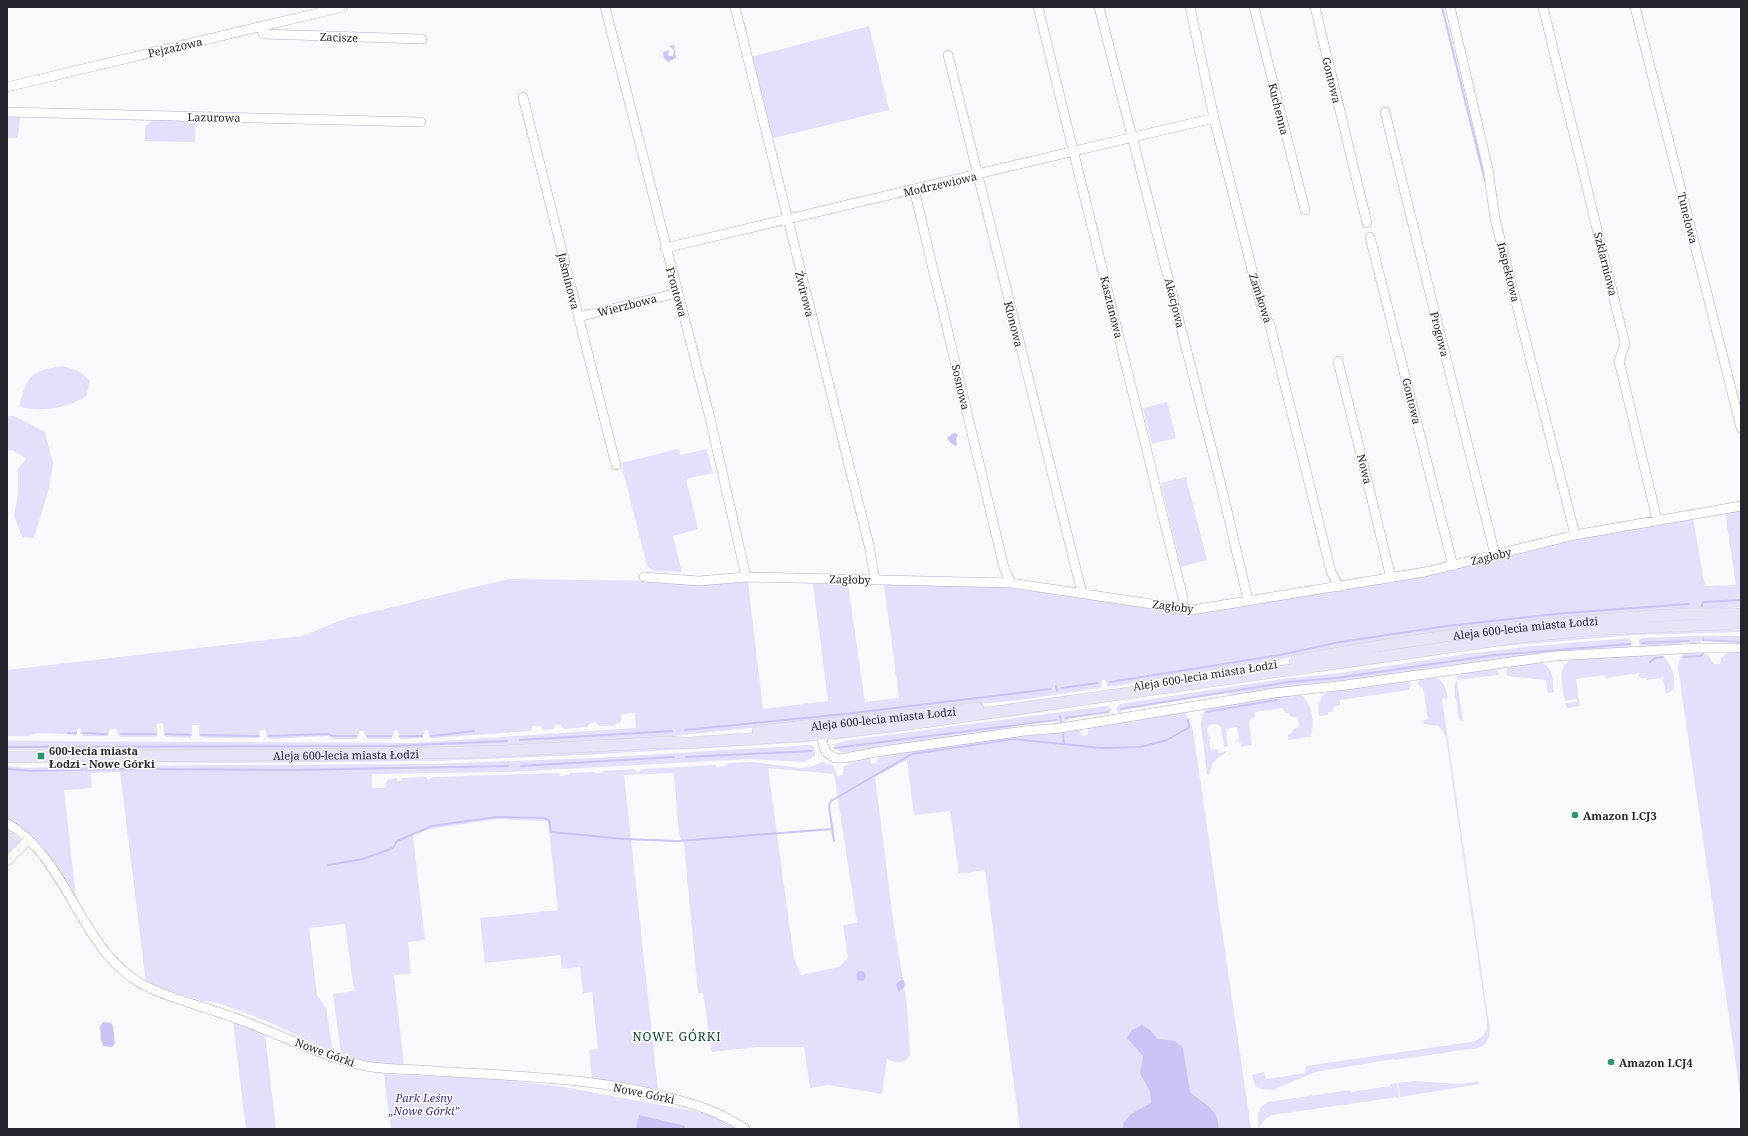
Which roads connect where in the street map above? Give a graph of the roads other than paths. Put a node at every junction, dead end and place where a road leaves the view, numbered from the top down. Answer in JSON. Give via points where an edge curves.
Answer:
{"nodes":[{"id":1,"x":343,"y":7,"type":"edge"},
{"id":2,"x":605,"y":7,"type":"edge"},
{"id":3,"x":735,"y":7,"type":"edge"},
{"id":4,"x":1038,"y":7,"type":"edge"},
{"id":5,"x":1099,"y":7,"type":"edge"},
{"id":6,"x":1190,"y":7,"type":"edge"},
{"id":7,"x":1254,"y":7,"type":"edge"},
{"id":8,"x":1315,"y":7,"type":"edge"},
{"id":9,"x":1450,"y":7,"type":"edge"},
{"id":10,"x":1543,"y":7,"type":"edge"},
{"id":11,"x":1635,"y":7,"type":"edge"},
{"id":12,"x":261,"y":27,"type":"junction"},
{"id":13,"x":422,"y":39,"type":"dead end"},
{"id":14,"x":948,"y":55,"type":"dead end"},
{"id":15,"x":7,"y":87,"type":"edge"},
{"id":16,"x":523,"y":97,"type":"dead end"},
{"id":17,"x":7,"y":112,"type":"edge"},
{"id":18,"x":1385,"y":112,"type":"dead end"},
{"id":19,"x":1214,"y":118,"type":"junction"},
{"id":20,"x":421,"y":122,"type":"dead end"},
{"id":21,"x":1132,"y":138,"type":"junction"},
{"id":22,"x":1074,"y":152,"type":"junction"},
{"id":23,"x":977,"y":175,"type":"junction"},
{"id":24,"x":914,"y":189,"type":"junction"},
{"id":25,"x":1305,"y":210,"type":"dead end"},
{"id":26,"x":786,"y":220,"type":"junction"},
{"id":27,"x":1367,"y":223,"type":"dead end"},
{"id":28,"x":1370,"y":237,"type":"dead end"},
{"id":29,"x":665,"y":248,"type":"junction"},
{"id":30,"x":677,"y":293,"type":"junction"},
{"id":31,"x":578,"y":317,"type":"junction"},
{"id":32,"x":1338,"y":361,"type":"dead end"},
{"id":33,"x":1741,"y":428,"type":"edge"},
{"id":34,"x":616,"y":465,"type":"dead end"},
{"id":35,"x":1741,"y":506,"type":"edge"},
{"id":36,"x":1657,"y":520,"type":"junction"},
{"id":37,"x":1575,"y":535,"type":"junction"},
{"id":38,"x":1495,"y":555,"type":"junction"},
{"id":39,"x":1453,"y":566,"type":"junction"},
{"id":40,"x":644,"y":577,"type":"dead end"},
{"id":41,"x":746,"y":577,"type":"junction"},
{"id":42,"x":1391,"y":578,"type":"junction"},
{"id":43,"x":875,"y":580,"type":"junction"},
{"id":44,"x":1012,"y":583,"type":"junction"},
{"id":45,"x":1339,"y":587,"type":"junction"},
{"id":46,"x":1082,"y":593,"type":"junction"},
{"id":47,"x":1248,"y":600,"type":"junction"},
{"id":48,"x":1183,"y":608,"type":"junction"},
{"id":49,"x":1741,"y":611,"type":"edge"},
{"id":50,"x":1741,"y":614,"type":"edge"},
{"id":51,"x":1722,"y":619,"type":"junction"},
{"id":52,"x":1741,"y":624,"type":"edge"},
{"id":53,"x":1741,"y":648,"type":"edge"},
{"id":54,"x":821,"y":729,"type":"junction"},
{"id":55,"x":7,"y":755,"type":"edge"},
{"id":56,"x":7,"y":823,"type":"edge"},
{"id":57,"x":28,"y":840,"type":"junction"},
{"id":58,"x":7,"y":860,"type":"edge"},
{"id":59,"x":745,"y":1129,"type":"edge"}],
"edges":[{"from":1,"to":12,"type":"street","name":"Pejzażowa"},
{"from":2,"to":29,"type":"street","name":"Frontowa"},
{"from":3,"to":26,"type":"street","name":"Żwirowa"},
{"from":4,"to":22,"type":"street","name":"Kasztanowa"},
{"from":5,"to":21,"type":"street","name":"Akacjowa"},
{"from":6,"to":19,"type":"street","name":"Zamkowa"},
{"from":7,"to":25,"type":"street","name":"Kuchenna"},
{"from":8,"to":27,"type":"street","name":"Gontowa"},
{"from":9,"to":37,"type":"street","name":"Inspektowa","via":[[1490,174],[1495,219]]},
{"from":10,"to":36,"type":"street","name":"Szklarniowa","via":[[1625,344],[1619,361]]},
{"from":11,"to":33,"type":"street","name":"Tunelowa"},
{"from":12,"to":13,"type":"street","name":"Zacisze","via":[[263,34]]},
{"from":12,"to":15,"type":"street","name":"Pejzażowa"},
{"from":14,"to":23,"type":"street","name":"Klonowa"},
{"from":16,"to":31,"type":"street","name":"Jaśminowa"},
{"from":17,"to":20,"type":"street","name":"Lazurowa"},
{"from":18,"to":38,"type":"street","name":"Progowa"},
{"from":19,"to":21,"type":"street","name":"Modrzewiowa"},
{"from":19,"to":45,"type":"street","name":"Zamkowa","via":[[1257,290],[1263,312],[1270,325],[1332,572]]},
{"from":21,"to":22,"type":"street","name":"Modrzewiowa"},
{"from":21,"to":47,"type":"street","name":"Akacjowa","via":[[1219,476]]},
{"from":22,"to":23,"type":"street","name":"Modrzewiowa"},
{"from":22,"to":48,"type":"street","name":"Kasztanowa","via":[[1183,598]]},
{"from":23,"to":24,"type":"street","name":"Modrzewiowa"},
{"from":23,"to":46,"type":"street","name":"Klonowa"},
{"from":24,"to":26,"type":"street","name":"Modrzewiowa"},
{"from":24,"to":44,"type":"street","name":"Sosnowa","via":[[1004,568]]},
{"from":26,"to":29,"type":"street","name":"Modrzewiowa"},
{"from":26,"to":43,"type":"street","name":"Żwirowa","via":[[869,545]]},
{"from":28,"to":39,"type":"street","name":"Gontowa"},
{"from":29,"to":30,"type":"street","name":"Frontowa"},
{"from":30,"to":31,"type":"street","name":"Wierzbowa"},
{"from":30,"to":41,"type":"street","name":"Frontowa","via":[[710,418]]},
{"from":31,"to":34,"type":"street","name":"Jaśminowa"},
{"from":32,"to":42,"type":"street","name":"Nowa"},
{"from":35,"to":36,"type":"street","name":"Zagłoby"},
{"from":36,"to":37,"type":"street","name":"Zagłoby"},
{"from":37,"to":38,"type":"street","name":"Zagłoby"},
{"from":38,"to":39,"type":"street","name":"Zagłoby"},
{"from":39,"to":42,"type":"street","name":"Zagłoby"},
{"from":40,"to":41,"type":"street","name":"Zagłoby","via":[[699,581]]},
{"from":41,"to":43,"type":"street","name":"Zagłoby"},
{"from":42,"to":45,"type":"street","name":"Zagłoby"},
{"from":43,"to":44,"type":"street","name":"Zagłoby"},
{"from":44,"to":46,"type":"street","name":"Zagłoby"},
{"from":45,"to":47,"type":"street","name":"Zagłoby"},
{"from":46,"to":48,"type":"street","name":"Zagłoby"},
{"from":47,"to":48,"type":"street","name":"Zagłoby","via":[[1199,609]]},
{"from":49,"to":51,"type":"main road"},
{"from":50,"to":51,"type":"main road","name":"Aleja 600-lecia miasta Łodzi"},
{"from":51,"to":52,"type":"main road"},
{"from":51,"to":54,"type":"main road","name":"Aleja 600-lecia miasta Łodzi","via":[[1478,642],[910,724]]},
{"from":53,"to":54,"type":"street","via":[[1554,656],[1263,694],[1061,728],[1017,732],[846,758],[834,758],[826,752]]},
{"from":54,"to":55,"type":"main road","name":"Aleja 600-lecia miasta Łodzi","via":[[687,743],[505,751],[386,754]]},
{"from":56,"to":57,"type":"street","name":"Nowe Górki"},
{"from":57,"to":58,"type":"street"},
{"from":57,"to":59,"type":"street","name":"Nowe Górki","via":[[58,878],[95,940],[111,960],[138,982],[169,996],[234,1017],[337,1058],[366,1066],[541,1077],[630,1088],[702,1106],[729,1118]]}]}
